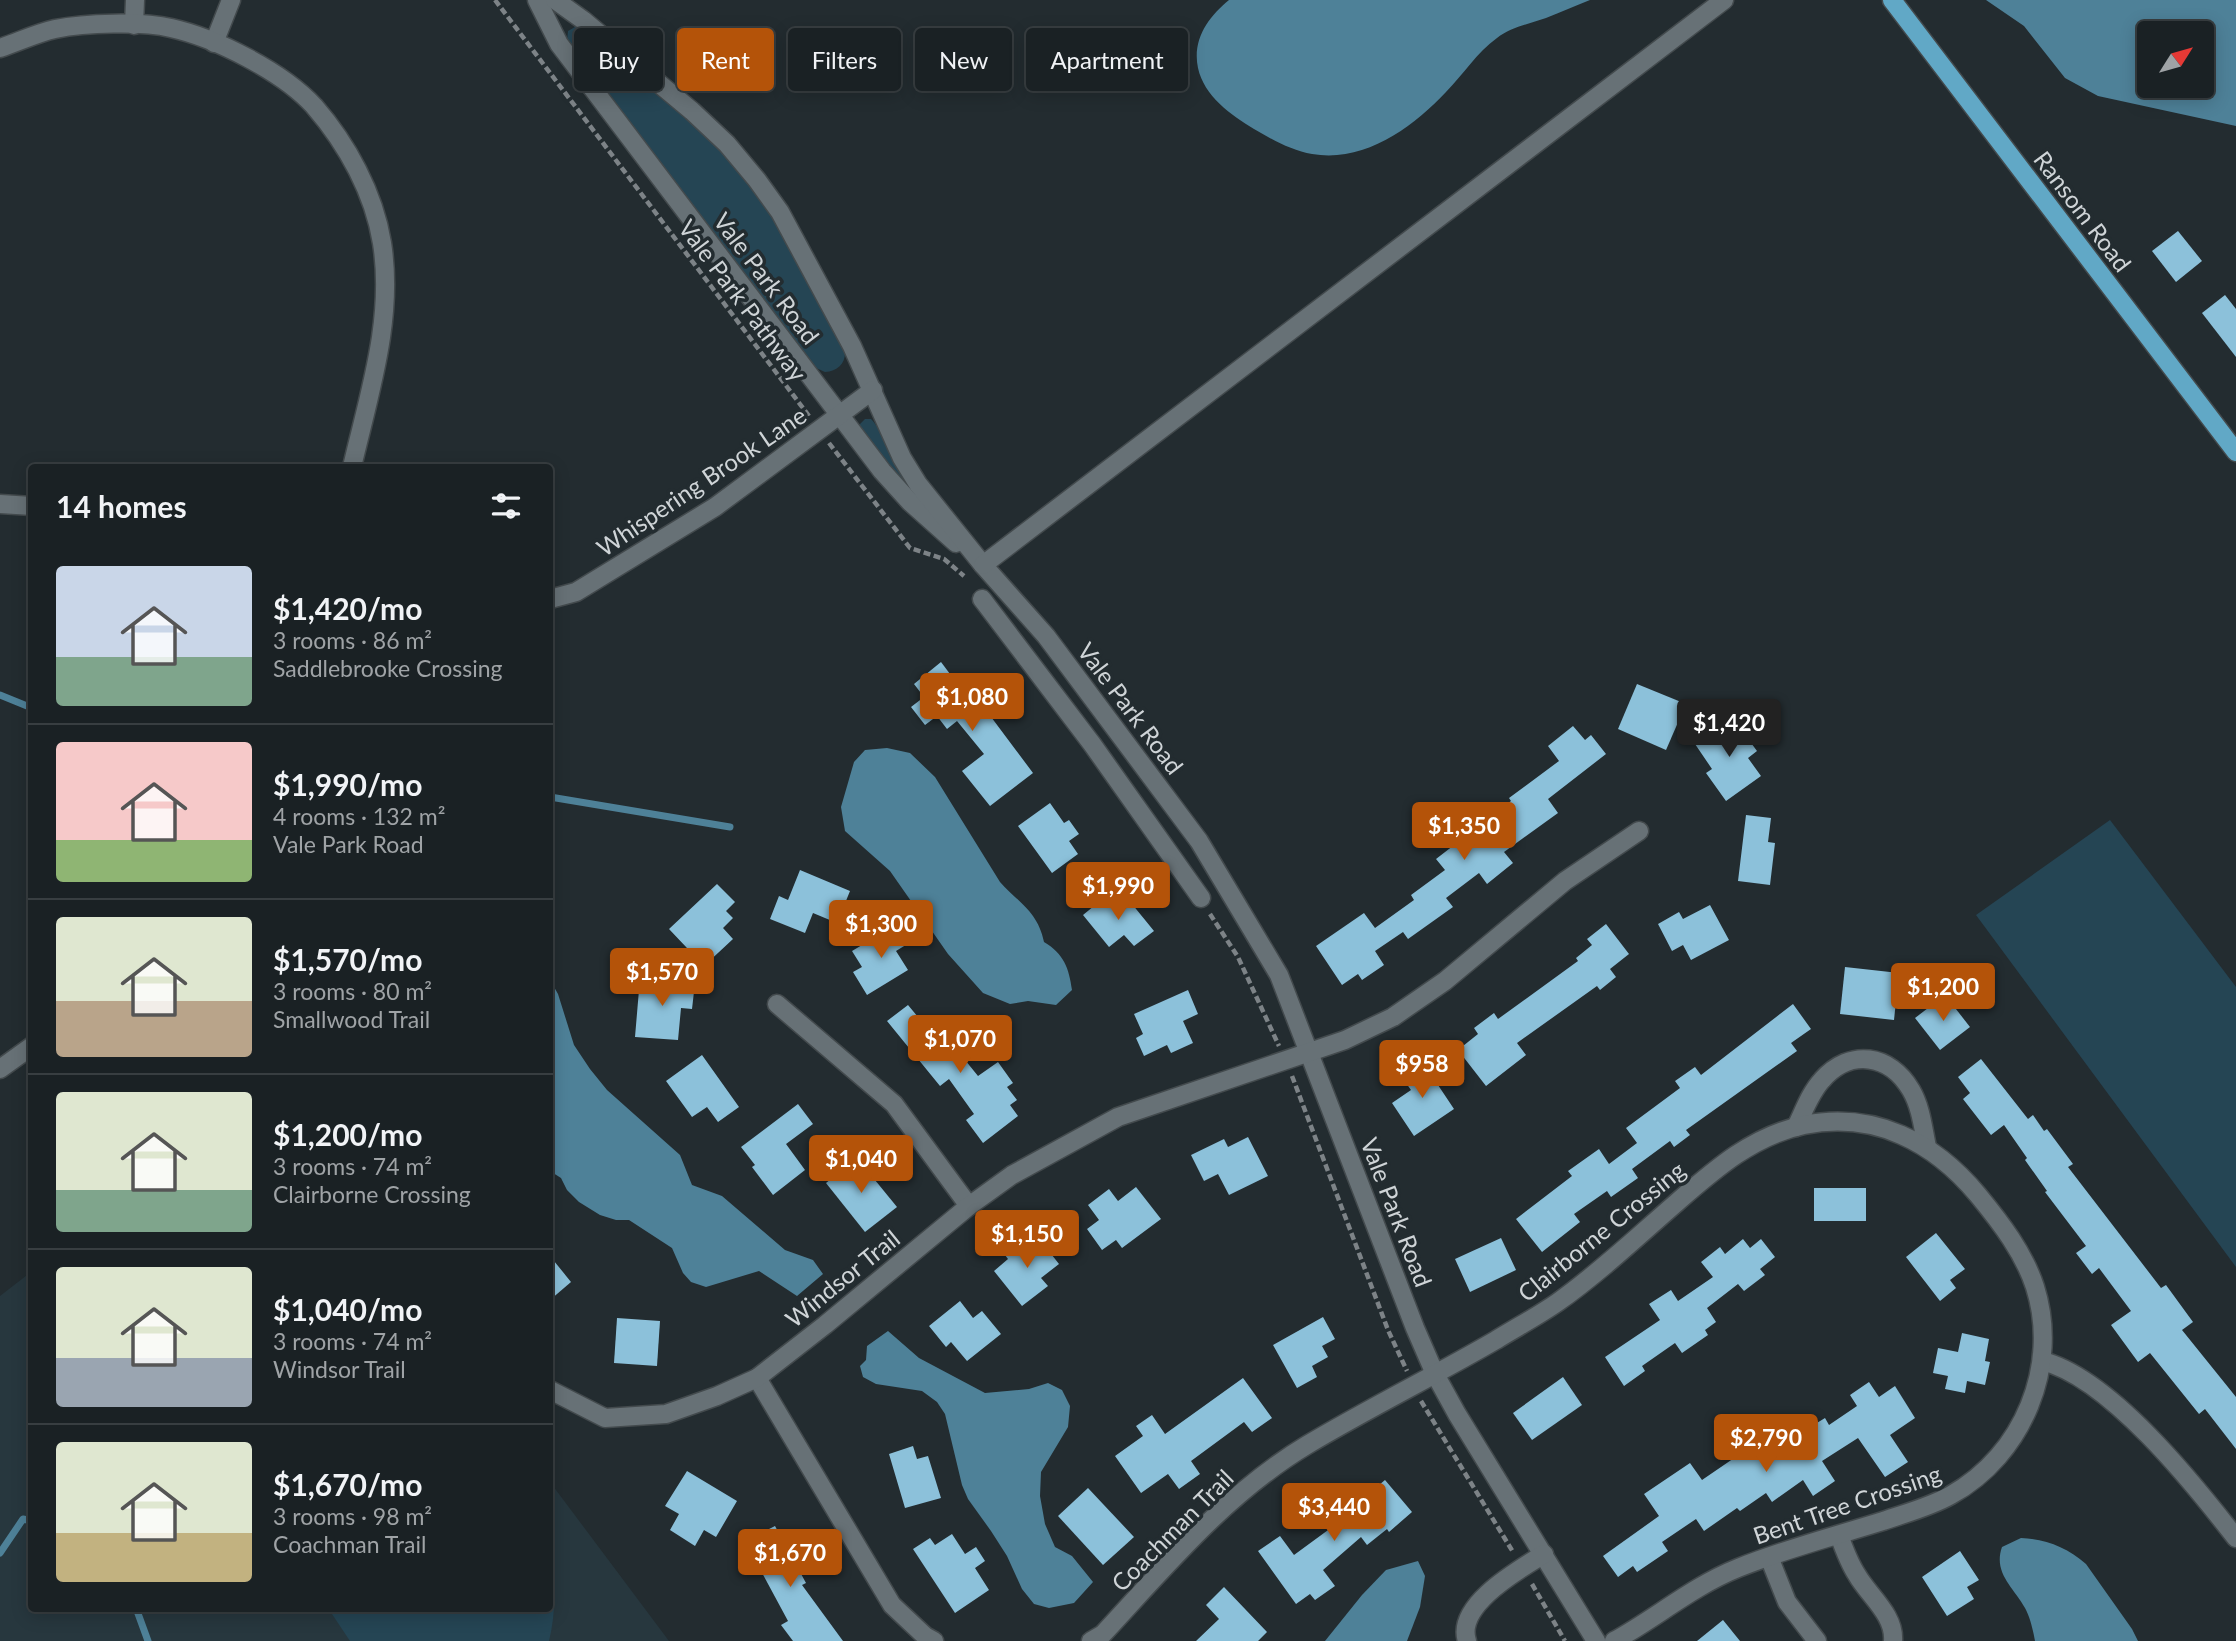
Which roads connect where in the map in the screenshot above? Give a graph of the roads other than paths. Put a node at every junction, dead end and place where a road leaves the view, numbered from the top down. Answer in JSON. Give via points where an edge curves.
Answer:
{"nodes":[{"id":1,"x":135,"y":0,"type":"edge"},
{"id":2,"x":231,"y":0,"type":"edge"},
{"id":3,"x":537,"y":0,"type":"edge"},
{"id":4,"x":555,"y":0,"type":"edge"},
{"id":5,"x":1724,"y":0,"type":"edge"},
{"id":6,"x":1892,"y":0,"type":"edge"},
{"id":7,"x":134,"y":25,"type":"junction"},
{"id":8,"x":214,"y":43,"type":"junction"},
{"id":9,"x":0,"y":48,"type":"edge"},
{"id":10,"x":873,"y":390,"type":"junction"},
{"id":11,"x":841,"y":415,"type":"junction"},
{"id":12,"x":2236,"y":452,"type":"edge"},
{"id":13,"x":353,"y":464,"type":"edge"},
{"id":14,"x":0,"y":504,"type":"edge"},
{"id":15,"x":28,"y":506,"type":"edge"},
{"id":16,"x":983,"y":565,"type":"junction"},
{"id":17,"x":553,"y":598,"type":"edge"},
{"id":18,"x":982,"y":598,"type":"road end"},
{"id":19,"x":1114,"y":726,"type":"junction"},
{"id":20,"x":1092,"y":744,"type":"junction"},
{"id":21,"x":1639,"y":831,"type":"dead end"},
{"id":22,"x":1201,"y":898,"type":"dead end"},
{"id":23,"x":777,"y":1004,"type":"dead end"},
{"id":24,"x":28,"y":1049,"type":"edge"},
{"id":25,"x":1309,"y":1051,"type":"junction"},
{"id":26,"x":0,"y":1069,"type":"edge"},
{"id":27,"x":1796,"y":1127,"type":"junction"},
{"id":28,"x":1927,"y":1147,"type":"junction"},
{"id":29,"x":969,"y":1206,"type":"junction"},
{"id":30,"x":2042,"y":1361,"type":"junction"},
{"id":31,"x":1435,"y":1374,"type":"junction"},
{"id":32,"x":757,"y":1377,"type":"junction"},
{"id":33,"x":553,"y":1392,"type":"edge"},
{"id":34,"x":1839,"y":1535,"type":"junction"},
{"id":35,"x":2236,"y":1538,"type":"edge"},
{"id":36,"x":1544,"y":1554,"type":"junction"},
{"id":37,"x":1769,"y":1557,"type":"junction"},
{"id":38,"x":934,"y":1641,"type":"edge"},
{"id":39,"x":1091,"y":1641,"type":"edge"},
{"id":40,"x":1467,"y":1641,"type":"edge"},
{"id":41,"x":1596,"y":1641,"type":"edge"},
{"id":42,"x":1614,"y":1641,"type":"edge"},
{"id":43,"x":1817,"y":1641,"type":"edge"},
{"id":44,"x":1893,"y":1641,"type":"edge"}],
"edges":[{"from":1,"to":7,"type":"street"},
{"from":2,"to":8,"type":"street"},
{"from":3,"to":11,"type":"street","name":"Vale Park Road","via":[[559,44]]},
{"from":4,"to":10,"type":"street","name":"Vale Park Road","via":[[692,111],[757,180],[789,229]]},
{"from":5,"to":16,"type":"street"},
{"from":6,"to":12,"type":"main road","name":"Ransom Road"},
{"from":7,"to":8,"type":"street","via":[[170,28]]},
{"from":7,"to":9,"type":"street","via":[[54,29]]},
{"from":8,"to":13,"type":"street","via":[[271,72],[313,105],[368,191],[382,242],[385,293],[380,348]]},
{"from":10,"to":11,"type":"street","name":"Whispering Brook Lane"},
{"from":10,"to":16,"type":"street","name":"Vale Park Road","via":[[913,476]]},
{"from":11,"to":16,"type":"street","name":"Vale Park Road","via":[[910,502]]},
{"from":11,"to":17,"type":"street","name":"Whispering Brook Lane","via":[[715,507],[576,592]]},
{"from":14,"to":15,"type":"street"},
{"from":16,"to":19,"type":"street","name":"Vale Park Road","via":[[1046,636]]},
{"from":18,"to":20,"type":"street"},
{"from":19,"to":20,"type":"street"},
{"from":19,"to":25,"type":"street","name":"Vale Park Road","via":[[1228,886],[1279,975]]},
{"from":20,"to":22,"type":"street"},
{"from":21,"to":25,"type":"street","name":"Windsor Trail","via":[[1565,881],[1420,999],[1371,1029]]},
{"from":23,"to":29,"type":"street","via":[[894,1104]]},
{"from":24,"to":26,"type":"street"},
{"from":25,"to":29,"type":"street","name":"Windsor Trail","via":[[1118,1117],[1012,1175]]},
{"from":25,"to":31,"type":"street","name":"Vale Park Road"},
{"from":27,"to":28,"type":"street","name":"Clairborne Crossing","via":[[1850,1122],[1891,1130]]},
{"from":27,"to":28,"type":"street","via":[[1822,1080],[1839,1065],[1856,1058],[1878,1060],[1910,1089]]},
{"from":27,"to":31,"type":"street","name":"Clairborne Crossing","via":[[1740,1151],[1564,1298]]},
{"from":28,"to":30,"type":"street","name":"Clairborne Crossing","via":[[1977,1193],[2026,1264],[2039,1301]]},
{"from":29,"to":32,"type":"street","name":"Windsor Trail"},
{"from":30,"to":34,"type":"street","name":"Bent Tree Crossing","via":[[2023,1421],[1984,1471],[1939,1501]]},
{"from":30,"to":35,"type":"street","via":[[2080,1377],[2122,1411],[2173,1461]]},
{"from":31,"to":36,"type":"street","name":"Vale Park Road"},
{"from":31,"to":39,"type":"street","name":"Coachman Trail","via":[[1304,1446],[1249,1487]]},
{"from":32,"to":33,"type":"street","name":"Windsor Trail","via":[[666,1414],[605,1418]]},
{"from":32,"to":38,"type":"street","via":[[892,1605]]},
{"from":34,"to":37,"type":"street","name":"Bent Tree Crossing"},
{"from":34,"to":44,"type":"street","via":[[1858,1577],[1887,1616]]},
{"from":36,"to":40,"type":"street","via":[[1489,1591],[1471,1616]]},
{"from":36,"to":41,"type":"street","name":"Vale Park Road"},
{"from":37,"to":42,"type":"street","name":"Bent Tree Crossing","via":[[1717,1577]]},
{"from":37,"to":43,"type":"street","via":[[1787,1602]]}]}
